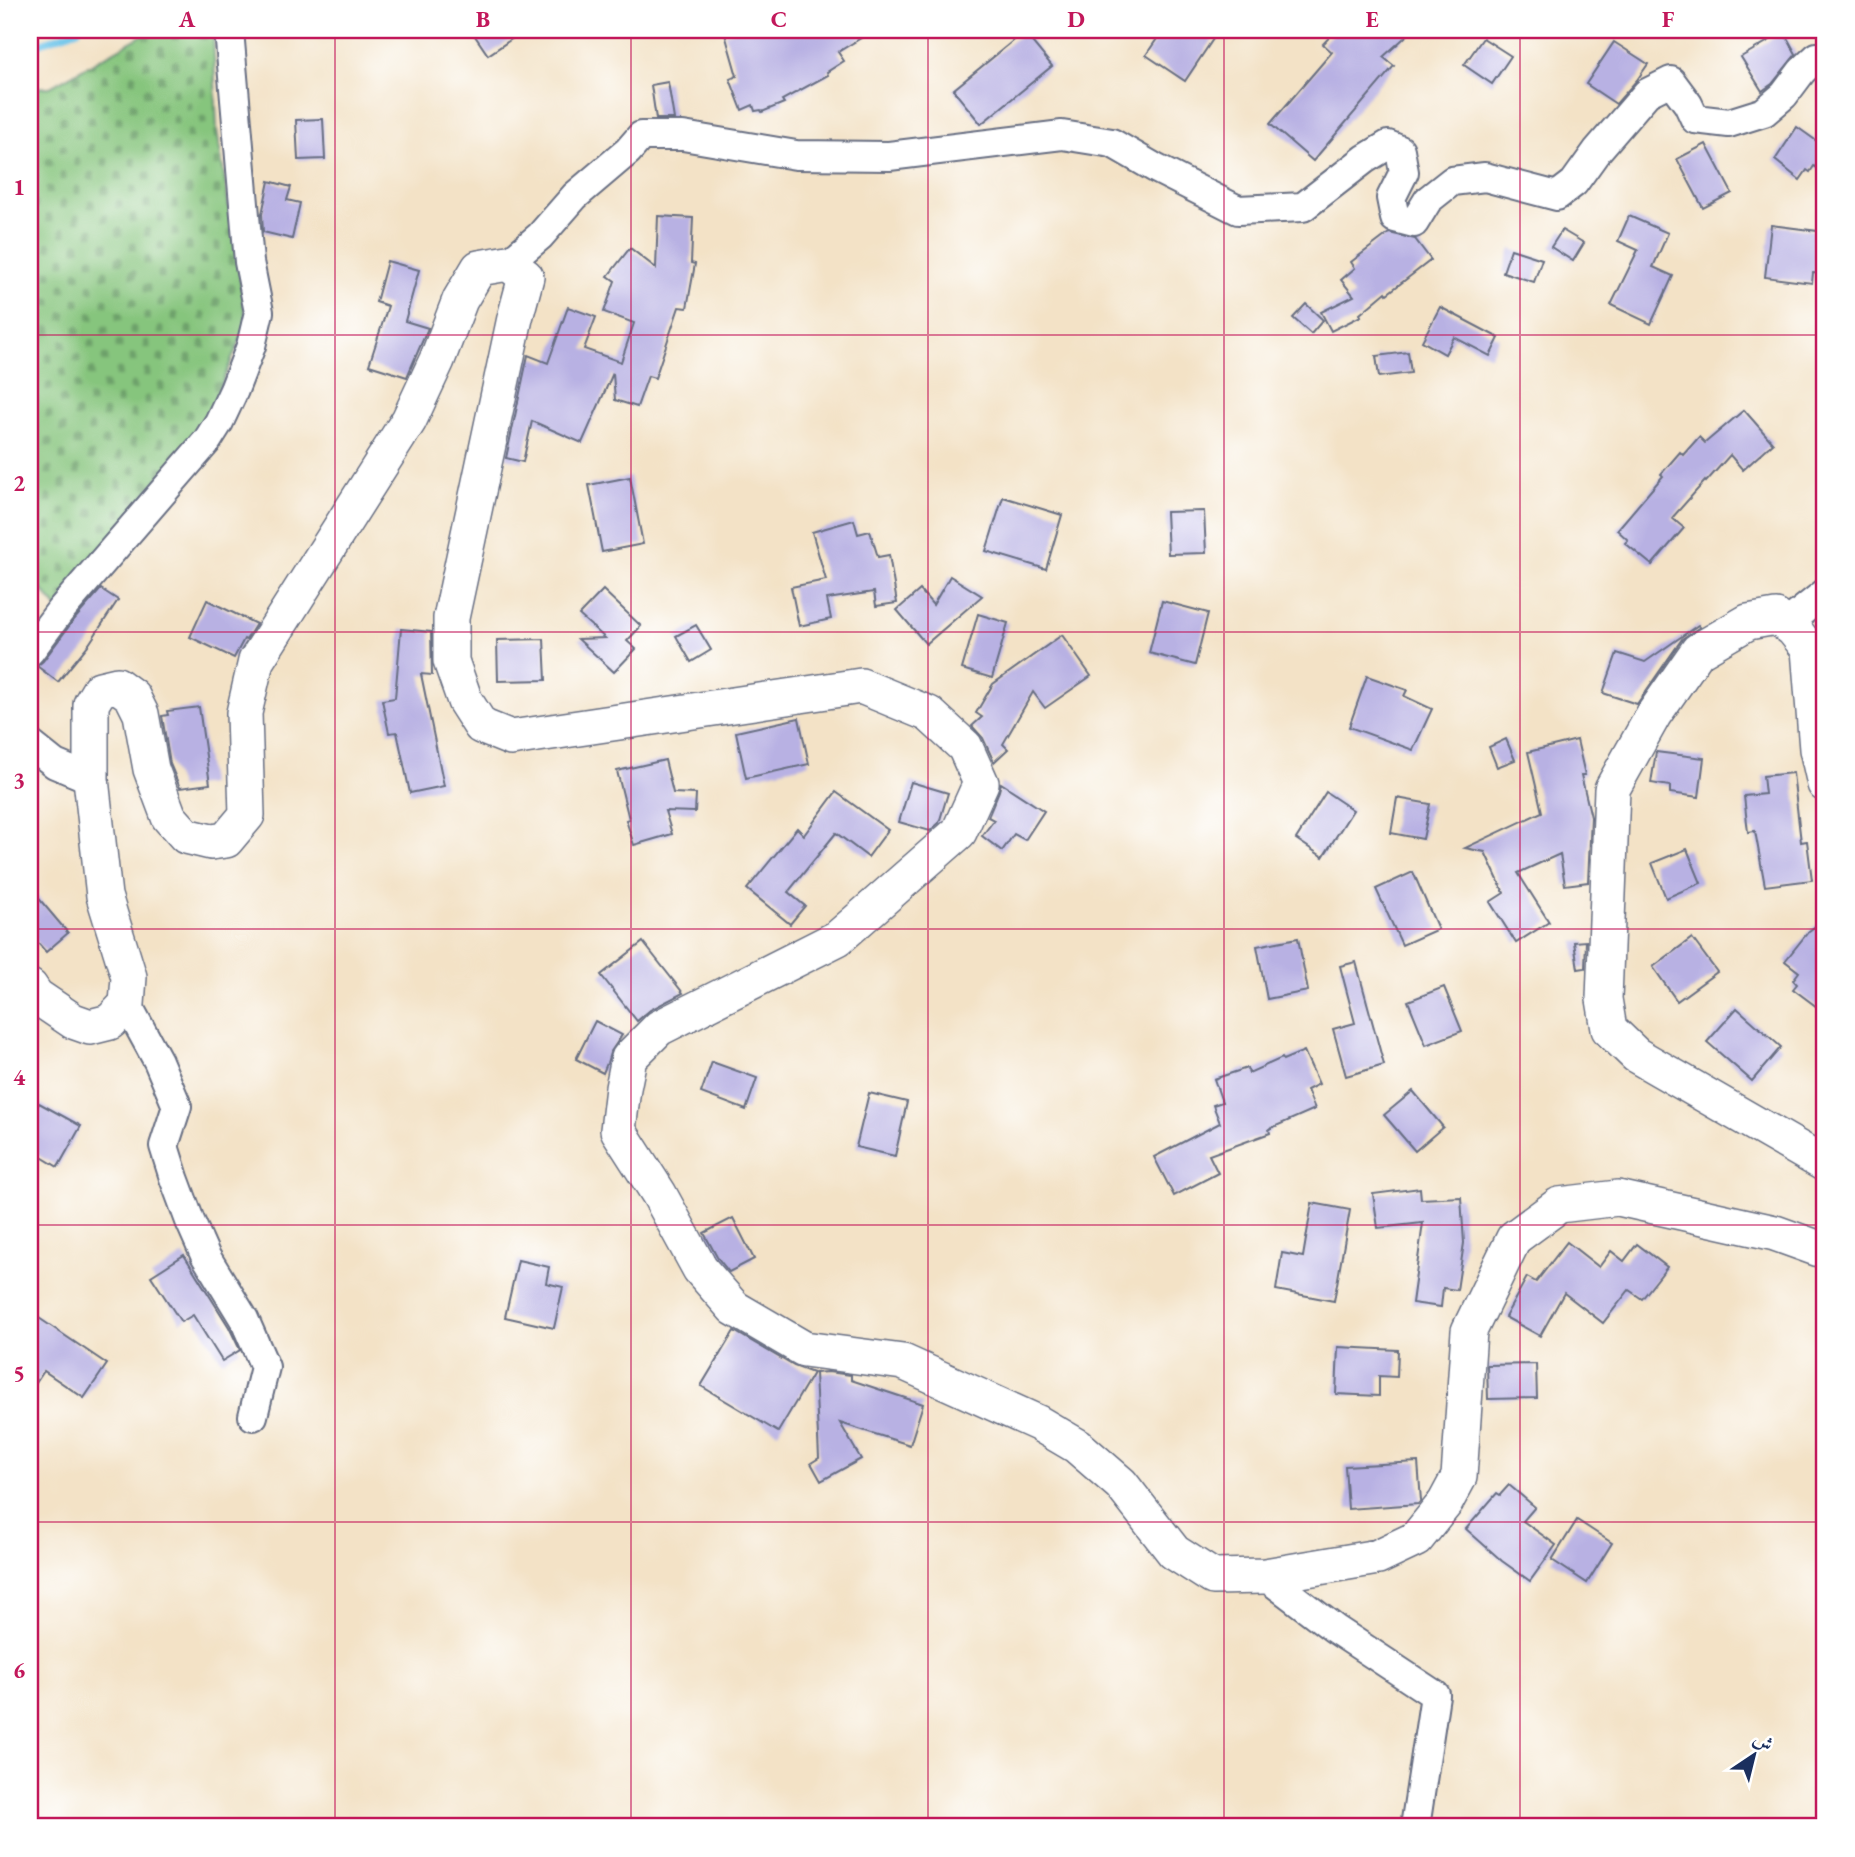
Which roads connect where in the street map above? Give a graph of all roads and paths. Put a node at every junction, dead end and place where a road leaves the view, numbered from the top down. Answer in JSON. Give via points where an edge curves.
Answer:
{"nodes":[{"id":1,"x":229,"y":30,"type":"edge"},
{"id":2,"x":1825,"y":58,"type":"edge"},
{"id":3,"x":508,"y":263,"type":"junction"},
{"id":4,"x":1825,"y":593,"type":"edge"},
{"id":5,"x":1786,"y":624,"type":"junction"},
{"id":6,"x":30,"y":651,"type":"edge"},
{"id":7,"x":30,"y":744,"type":"edge"},
{"id":8,"x":91,"y":779,"type":"junction"},
{"id":9,"x":1825,"y":784,"type":"edge"},
{"id":10,"x":30,"y":988,"type":"edge"},
{"id":11,"x":127,"y":1004,"type":"junction"},
{"id":12,"x":1825,"y":1164,"type":"edge"},
{"id":13,"x":1825,"y":1251,"type":"edge"},
{"id":14,"x":253,"y":1416,"type":"dead end"},
{"id":15,"x":1265,"y":1576,"type":"junction"},
{"id":16,"x":1415,"y":1827,"type":"edge"}],
"edges":[{"from":1,"to":6,"type":"street","via":[[249,262],[259,312],[251,345],[207,441]]},
{"from":2,"to":3,"type":"street","via":[[1816,57],[1764,112],[1729,123],[1695,119],[1671,81],[1647,93],[1574,183],[1557,196],[1485,177],[1452,181],[1427,200],[1414,223],[1395,218],[1391,198],[1404,172],[1400,150],[1388,145],[1303,207],[1238,210],[1112,143],[1062,135],[888,156],[796,155],[683,136],[641,136]]},
{"from":3,"to":8,"type":"street","via":[[479,268],[460,300],[409,420],[256,661],[244,713],[247,815],[240,824],[226,840],[211,842],[186,836],[169,817],[151,769],[141,714],[132,696],[117,685],[100,689],[92,704]]},
{"from":3,"to":15,"type":"street","via":[[526,277],[451,618],[451,661],[465,701],[481,726],[511,738],[861,686],[929,714],[965,747],[981,783],[959,832],[838,938],[659,1028],[629,1058],[618,1130],[700,1269],[734,1308],[804,1349],[903,1363],[1038,1423],[1077,1446],[1121,1484],[1174,1552],[1213,1577]]},
{"from":4,"to":5,"type":"street"},
{"from":5,"to":9,"type":"street","via":[[1808,649]]},
{"from":5,"to":12,"type":"street","via":[[1776,617],[1748,622],[1698,651],[1654,714],[1612,789],[1604,999],[1609,1029],[1636,1055]]},
{"from":7,"to":8,"type":"street","via":[[55,764]]},
{"from":8,"to":11,"type":"street","via":[[104,896],[129,977]]},
{"from":10,"to":11,"type":"street","via":[[73,1021],[90,1027],[110,1022]]},
{"from":11,"to":14,"type":"street","via":[[177,1105],[164,1146],[190,1222],[244,1318],[265,1367]]},
{"from":13,"to":15,"type":"street","via":[[1775,1233],[1618,1198],[1559,1205],[1514,1238],[1469,1331],[1459,1477],[1445,1503],[1416,1539],[1378,1557]]},
{"from":15,"to":16,"type":"street","via":[[1435,1695]]}]}
